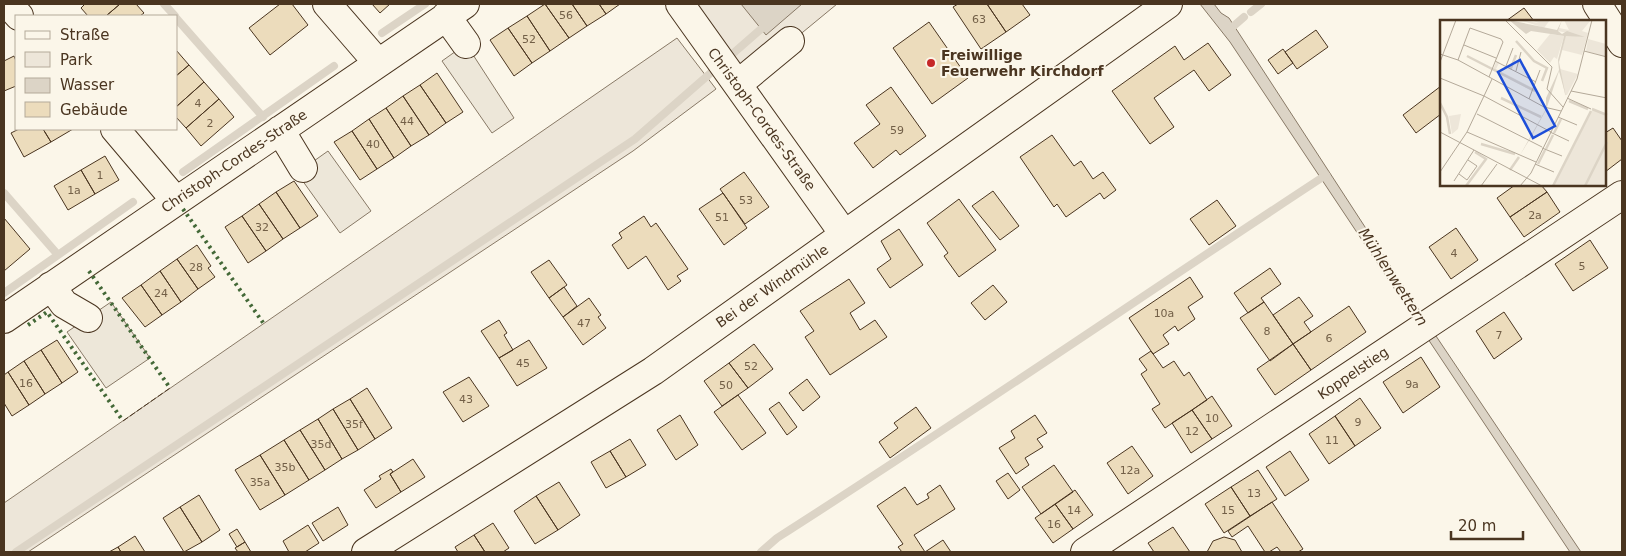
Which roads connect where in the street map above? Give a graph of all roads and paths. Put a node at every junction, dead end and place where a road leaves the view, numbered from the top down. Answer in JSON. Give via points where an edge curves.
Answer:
{"nodes":[{"id":1,"x":8,"y":4,"type":"edge"},
{"id":2,"x":327,"y":4,"type":"edge"},
{"id":3,"x":680,"y":4,"type":"edge"},
{"id":4,"x":1168,"y":4,"type":"edge"},
{"id":5,"x":1596,"y":4,"type":"edge"},
{"id":6,"x":456,"y":10,"type":"edge"},
{"id":7,"x":18,"y":15,"type":"edge"},
{"id":8,"x":790,"y":41,"type":"dead end"},
{"id":9,"x":1622,"y":43,"type":"edge"},
{"id":10,"x":466,"y":44,"type":"dead end"},
{"id":11,"x":378,"y":62,"type":"junction"},
{"id":12,"x":738,"y":84,"type":"junction"},
{"id":13,"x":116,"y":130,"type":"edge"},
{"id":14,"x":280,"y":130,"type":"junction"},
{"id":15,"x":304,"y":168,"type":"dead end"},
{"id":16,"x":1622,"y":195,"type":"edge"},
{"id":17,"x":176,"y":201,"type":"junction"},
{"id":18,"x":844,"y":234,"type":"junction"},
{"id":19,"x":51,"y":286,"type":"junction"},
{"id":20,"x":88,"y":318,"type":"dead end"},
{"id":21,"x":4,"y":319,"type":"edge"},
{"id":22,"x":366,"y":552,"type":"edge"},
{"id":23,"x":1085,"y":552,"type":"edge"}],
"edges":[{"from":1,"to":7,"type":"street"},
{"from":2,"to":11,"type":"street"},
{"from":3,"to":12,"type":"street","name":"Christoph-Cordes-Straße"},
{"from":4,"to":18,"type":"street","name":"Bei der Windmühle"},
{"from":5,"to":9,"type":"street"},
{"from":6,"to":10,"type":"street"},
{"from":6,"to":11,"type":"street","name":"Christoph-Cordes-Straße"},
{"from":8,"to":12,"type":"street"},
{"from":11,"to":14,"type":"street","name":"Christoph-Cordes-Straße"},
{"from":12,"to":18,"type":"street","name":"Christoph-Cordes-Straße"},
{"from":13,"to":17,"type":"street"},
{"from":14,"to":15,"type":"street"},
{"from":14,"to":17,"type":"street","name":"Christoph-Cordes-Straße"},
{"from":16,"to":23,"type":"street","name":"Koppelstieg"},
{"from":17,"to":19,"type":"street","name":"Christoph-Cordes-Straße"},
{"from":18,"to":22,"type":"street","name":"Bei der Windmühle","via":[[653,371]]},
{"from":19,"to":20,"type":"street","via":[[64,304]]},
{"from":19,"to":21,"type":"street","name":"Christoph-Cordes-Straße"}]}
